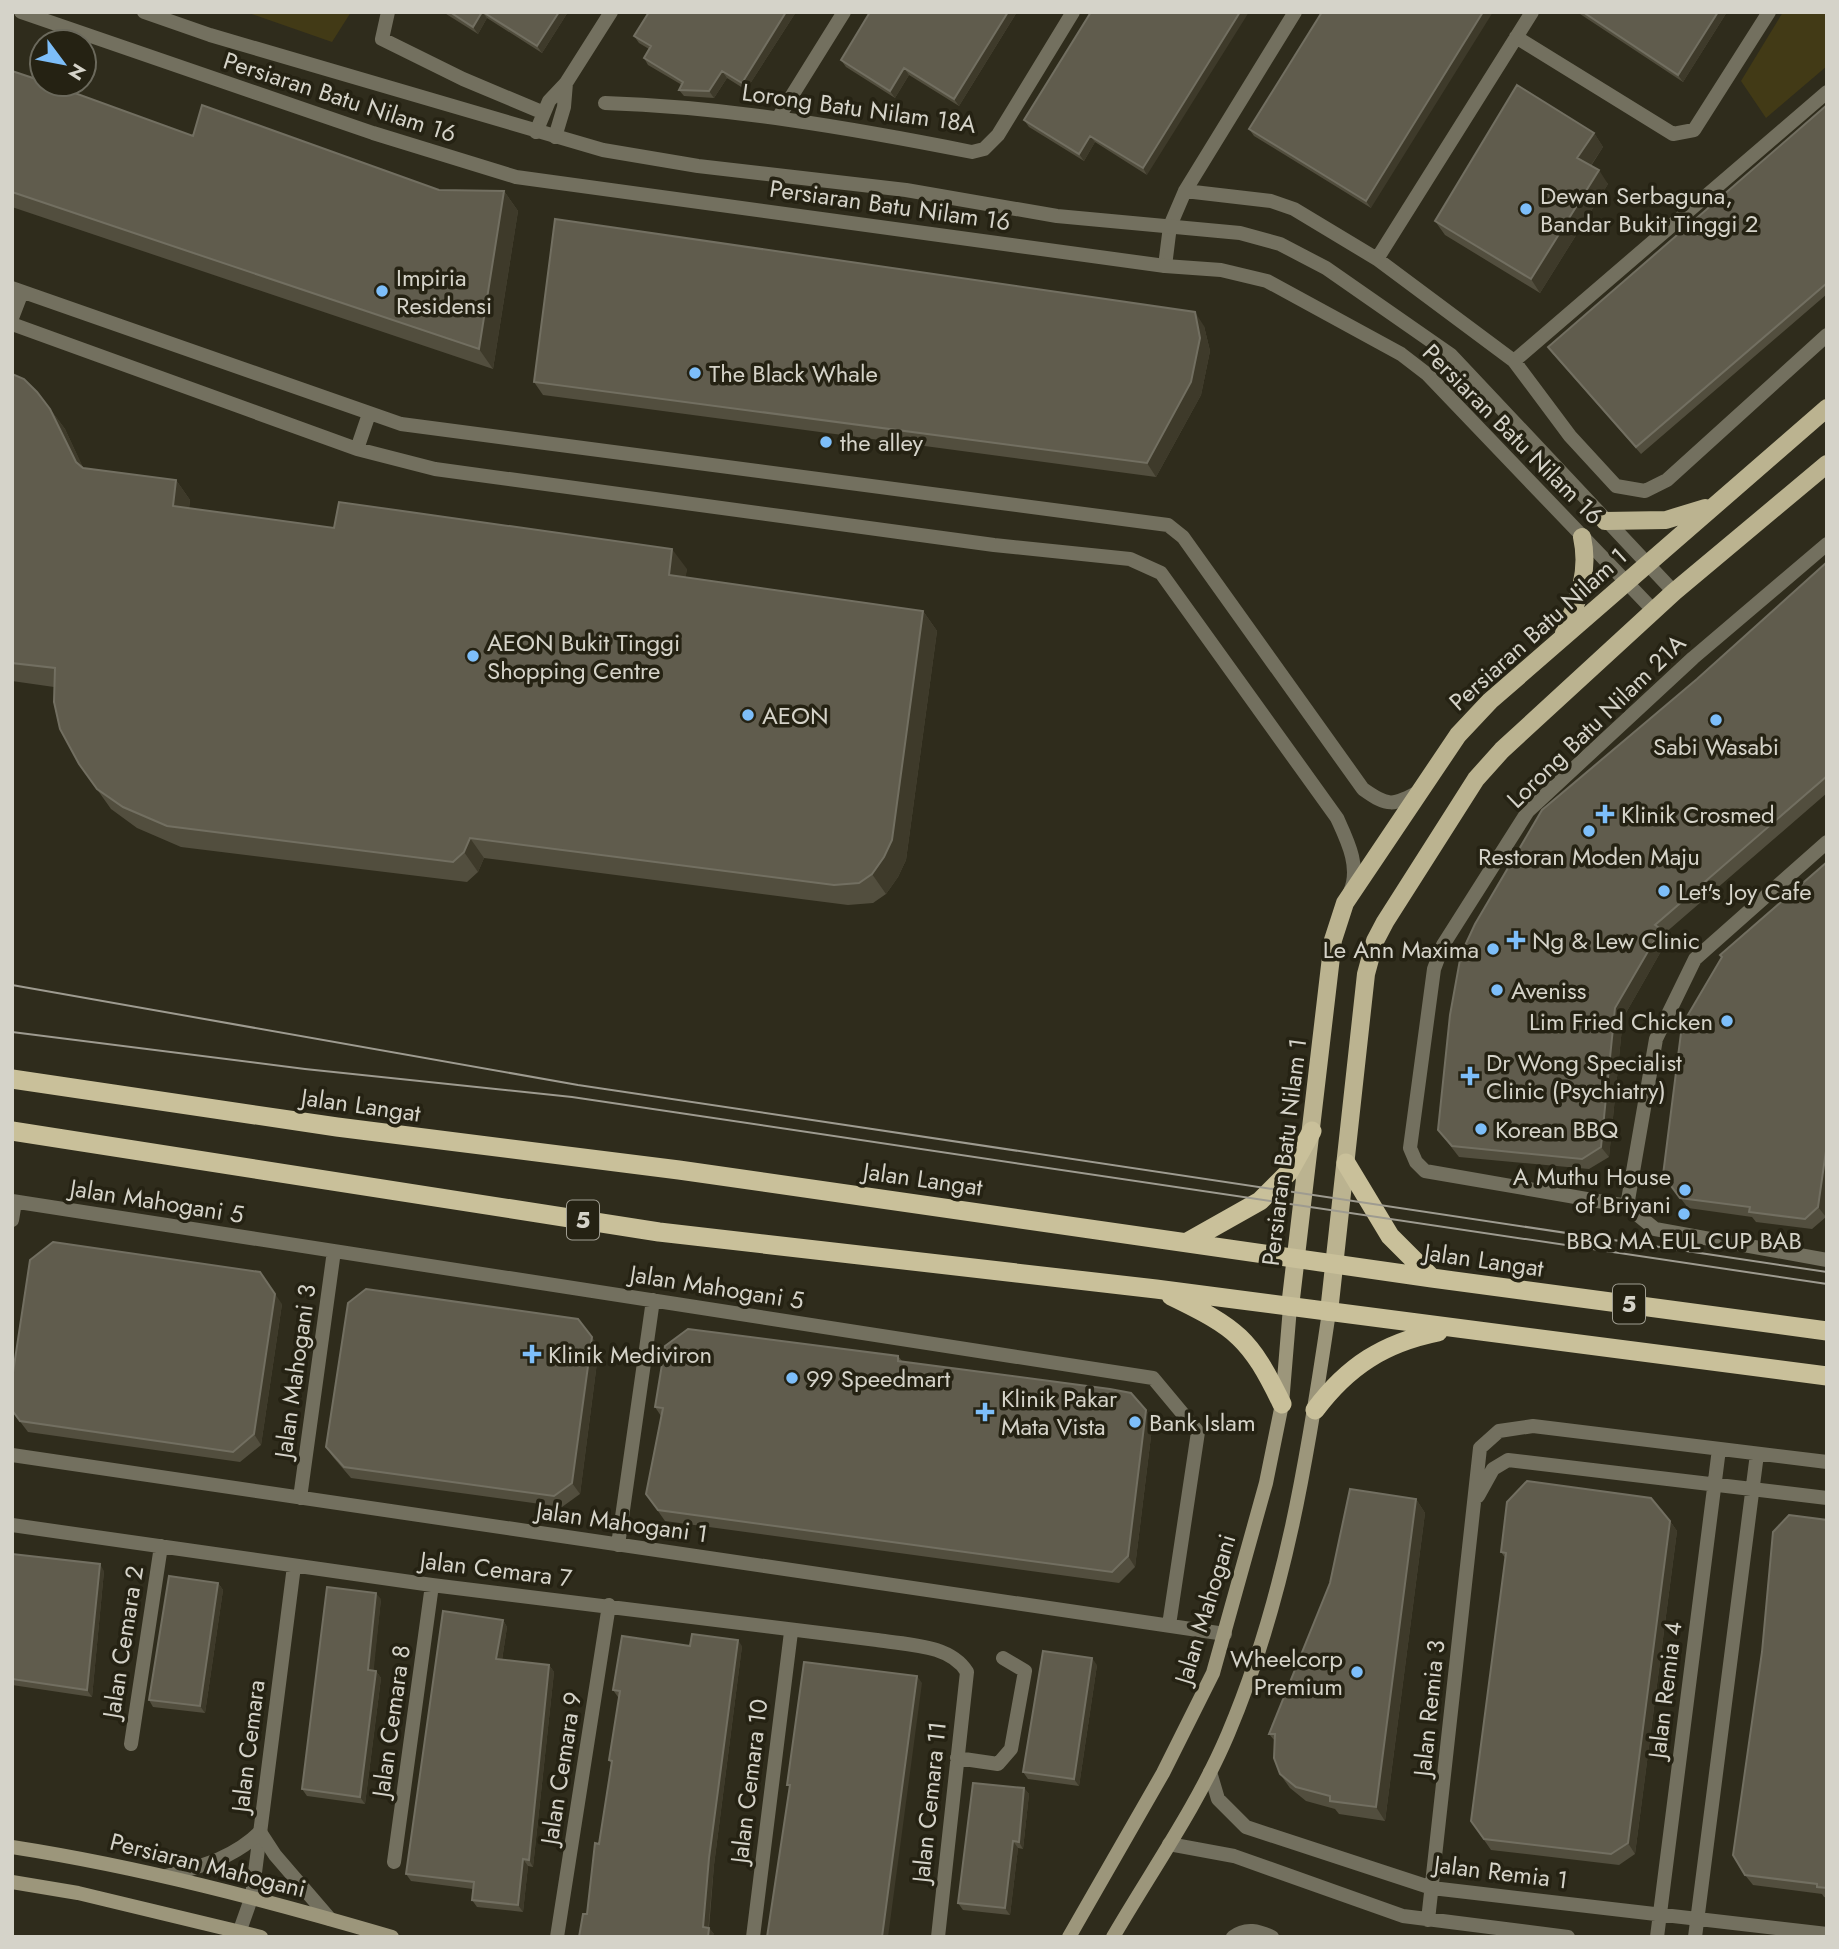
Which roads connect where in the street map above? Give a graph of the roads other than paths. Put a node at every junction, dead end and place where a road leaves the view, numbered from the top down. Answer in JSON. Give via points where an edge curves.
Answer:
{"nodes":[{"id":1,"x":21,"y":12,"type":"edge"},
{"id":2,"x":144,"y":12,"type":"edge"},
{"id":3,"x":388,"y":12,"type":"edge"},
{"id":4,"x":611,"y":12,"type":"edge"},
{"id":5,"x":844,"y":12,"type":"edge"},
{"id":6,"x":1073,"y":12,"type":"edge"},
{"id":7,"x":1295,"y":12,"type":"edge"},
{"id":8,"x":1532,"y":12,"type":"edge"},
{"id":9,"x":1769,"y":12,"type":"edge"},
{"id":10,"x":1516,"y":37,"type":"junction"},
{"id":11,"x":566,"y":83,"type":"junction"},
{"id":12,"x":1827,"y":92,"type":"edge"},
{"id":13,"x":605,"y":103,"type":"dead end"},
{"id":14,"x":544,"y":113,"type":"junction"},
{"id":15,"x":778,"y":118,"type":"junction"},
{"id":16,"x":536,"y":132,"type":"junction"},
{"id":17,"x":555,"y":138,"type":"junction"},
{"id":18,"x":1185,"y":191,"type":"junction"},
{"id":19,"x":1170,"y":226,"type":"junction"},
{"id":20,"x":1377,"y":259,"type":"junction"},
{"id":21,"x":1165,"y":266,"type":"junction"},
{"id":22,"x":17,"y":290,"type":"edge"},
{"id":23,"x":12,"y":318,"type":"edge"},
{"id":24,"x":12,"y":324,"type":"edge"},
{"id":25,"x":1827,"y":335,"type":"edge"},
{"id":26,"x":1514,"y":361,"type":"junction"},
{"id":27,"x":1827,"y":408,"type":"edge"},
{"id":28,"x":369,"y":414,"type":"junction"},
{"id":29,"x":357,"y":449,"type":"junction"},
{"id":30,"x":1827,"y":464,"type":"edge"},
{"id":31,"x":1711,"y":506,"type":"junction"},
{"id":32,"x":1605,"y":521,"type":"junction"},
{"id":33,"x":1582,"y":537,"type":"junction"},
{"id":34,"x":1827,"y":544,"type":"edge"},
{"id":35,"x":1648,"y":563,"type":"junction"},
{"id":36,"x":1627,"y":582,"type":"junction"},
{"id":37,"x":1674,"y":592,"type":"junction"},
{"id":38,"x":1654,"y":611,"type":"junction"},
{"id":39,"x":1561,"y":639,"type":"junction"},
{"id":40,"x":1421,"y":790,"type":"junction"},
{"id":41,"x":1827,"y":842,"type":"edge"},
{"id":42,"x":1345,"y":902,"type":"junction"},
{"id":43,"x":12,"y":1079,"type":"edge"},
{"id":44,"x":12,"y":1131,"type":"edge"},
{"id":45,"x":1312,"y":1131,"type":"junction"},
{"id":46,"x":1346,"y":1163,"type":"junction"},
{"id":47,"x":14,"y":1202,"type":"edge"},
{"id":48,"x":1627,"y":1206,"type":"junction"},
{"id":49,"x":12,"y":1220,"type":"edge"},
{"id":50,"x":1189,"y":1241,"type":"junction"},
{"id":51,"x":334,"y":1251,"type":"junction"},
{"id":52,"x":1297,"y":1259,"type":"junction"},
{"id":53,"x":1827,"y":1260,"type":"edge"},
{"id":54,"x":1336,"y":1264,"type":"junction"},
{"id":55,"x":1432,"y":1278,"type":"junction"},
{"id":56,"x":1156,"y":1289,"type":"junction"},
{"id":57,"x":653,"y":1300,"type":"junction"},
{"id":58,"x":1290,"y":1307,"type":"junction"},
{"id":59,"x":1329,"y":1312,"type":"junction"},
{"id":60,"x":1456,"y":1328,"type":"junction"},
{"id":61,"x":1827,"y":1331,"type":"edge"},
{"id":62,"x":1827,"y":1376,"type":"edge"},
{"id":63,"x":1282,"y":1404,"type":"junction"},
{"id":64,"x":1315,"y":1410,"type":"junction"},
{"id":65,"x":1719,"y":1449,"type":"junction"},
{"id":66,"x":1757,"y":1454,"type":"junction"},
{"id":67,"x":12,"y":1455,"type":"edge"},
{"id":68,"x":1827,"y":1462,"type":"edge"},
{"id":69,"x":1715,"y":1484,"type":"junction"},
{"id":70,"x":1752,"y":1489,"type":"junction"},
{"id":71,"x":300,"y":1498,"type":"junction"},
{"id":72,"x":1827,"y":1498,"type":"edge"},
{"id":73,"x":1475,"y":1501,"type":"junction"},
{"id":74,"x":12,"y":1525,"type":"edge"},
{"id":75,"x":618,"y":1545,"type":"junction"},
{"id":76,"x":161,"y":1546,"type":"junction"},
{"id":77,"x":294,"y":1566,"type":"junction"},
{"id":78,"x":432,"y":1585,"type":"junction"},
{"id":79,"x":609,"y":1605,"type":"junction"},
{"id":80,"x":1169,"y":1625,"type":"junction"},
{"id":81,"x":791,"y":1632,"type":"junction"},
{"id":82,"x":1226,"y":1633,"type":"junction"},
{"id":83,"x":1003,"y":1658,"type":"dead end"},
{"id":84,"x":967,"y":1672,"type":"joint"},
{"id":85,"x":131,"y":1744,"type":"dead end"},
{"id":86,"x":957,"y":1758,"type":"junction"},
{"id":87,"x":1210,"y":1772,"type":"junction"},
{"id":88,"x":260,"y":1832,"type":"junction"},
{"id":89,"x":1169,"y":1844,"type":"junction"},
{"id":90,"x":12,"y":1847,"type":"edge"},
{"id":91,"x":394,"y":1862,"type":"dead end"},
{"id":92,"x":166,"y":1876,"type":"junction"},
{"id":93,"x":12,"y":1882,"type":"edge"},
{"id":94,"x":1432,"y":1888,"type":"junction"},
{"id":95,"x":252,"y":1896,"type":"junction"},
{"id":96,"x":1660,"y":1914,"type":"junction"},
{"id":97,"x":330,"y":1919,"type":"junction"},
{"id":98,"x":1698,"y":1919,"type":"junction"},
{"id":99,"x":1429,"y":1920,"type":"junction"},
{"id":100,"x":240,"y":1930,"type":"junction"},
{"id":101,"x":1827,"y":1934,"type":"edge"},
{"id":102,"x":1236,"y":1935,"type":"edge"},
{"id":103,"x":261,"y":1937,"type":"edge"},
{"id":104,"x":392,"y":1937,"type":"edge"},
{"id":105,"x":557,"y":1937,"type":"edge"},
{"id":106,"x":753,"y":1937,"type":"edge"},
{"id":107,"x":938,"y":1937,"type":"edge"},
{"id":108,"x":1069,"y":1937,"type":"edge"},
{"id":109,"x":1113,"y":1937,"type":"edge"},
{"id":110,"x":1272,"y":1937,"type":"edge"},
{"id":111,"x":1568,"y":1937,"type":"edge"},
{"id":112,"x":1657,"y":1937,"type":"edge"},
{"id":113,"x":1695,"y":1937,"type":"edge"}],
"edges":[{"from":1,"to":21,"type":"street","name":"Persiaran Batu Nilam 16","via":[[516,177]]},
{"from":2,"to":16,"type":"street","name":"Persiaran Batu Nilam 16"},
{"from":3,"to":14,"type":"street","via":[[382,39]]},
{"from":4,"to":11,"type":"street"},
{"from":5,"to":15,"type":"street"},
{"from":6,"to":15,"type":"street","name":"Lorong Batu Nilam 18A","via":[[998,135],[984,149],[972,152]]},
{"from":7,"to":18,"type":"street"},
{"from":8,"to":10,"type":"street"},
{"from":9,"to":10,"type":"street","via":[[1695,130],[1686,134],[1673,134]]},
{"from":10,"to":20,"type":"street"},
{"from":11,"to":14,"type":"street"},
{"from":11,"to":17,"type":"street"},
{"from":12,"to":26,"type":"street"},
{"from":13,"to":15,"type":"street","name":"Lorong Batu Nilam 18A","via":[[674,105]]},
{"from":14,"to":16,"type":"street"},
{"from":16,"to":17,"type":"street","name":"Persiaran Batu Nilam 16"},
{"from":17,"to":19,"type":"street","name":"Persiaran Batu Nilam 16","via":[[698,166],[906,190],[1058,216]]},
{"from":18,"to":19,"type":"street"},
{"from":18,"to":20,"type":"street","via":[[1272,201],[1294,209]]},
{"from":19,"to":21,"type":"street"},
{"from":19,"to":32,"type":"street","name":"Persiaran Batu Nilam 16","via":[[1240,233],[1280,244],[1326,268],[1423,333],[1451,355]]},
{"from":20,"to":26,"type":"street"},
{"from":21,"to":33,"type":"street","name":"Persiaran Batu Nilam 16","via":[[1221,270],[1267,281],[1401,354],[1427,374]]},
{"from":22,"to":23,"type":"street"},
{"from":22,"to":28,"type":"street"},
{"from":24,"to":29,"type":"street"},
{"from":25,"to":26,"type":"street","via":[[1667,480],[1645,491],[1616,486],[1570,436]]},
{"from":27,"to":31,"type":"main road","name":"Persiaran Batu Nilam 1"},
{"from":28,"to":29,"type":"street"},
{"from":28,"to":40,"type":"street","via":[[414,425],[1168,525],[1182,537],[1363,789],[1383,803],[1399,803]]},
{"from":29,"to":42,"type":"street","via":[[435,469],[994,545],[1130,559],[1150,566],[1161,573],[1336,818],[1353,864],[1353,885]]},
{"from":30,"to":37,"type":"main road"},
{"from":31,"to":32,"type":"main road","via":[[1666,520]]},
{"from":31,"to":35,"type":"main road","name":"Persiaran Batu Nilam 1"},
{"from":32,"to":35,"type":"street","name":"Persiaran Batu Nilam 16"},
{"from":33,"to":36,"type":"street","name":"Persiaran Batu Nilam 16"},
{"from":33,"to":39,"type":"main road","via":[[1583,588]]},
{"from":34,"to":48,"type":"street","name":"Lorong Batu Nilam 21A","via":[[1693,658],[1528,811],[1443,945],[1434,969],[1410,1148],[1416,1162],[1425,1171]]},
{"from":35,"to":36,"type":"main road","name":"Persiaran Batu Nilam 1"},
{"from":35,"to":37,"type":"street","name":"Persiaran Batu Nilam 16"},
{"from":36,"to":38,"type":"street","name":"Persiaran Batu Nilam 16"},
{"from":36,"to":39,"type":"main road","name":"Persiaran Batu Nilam 1"},
{"from":37,"to":38,"type":"main road"},
{"from":38,"to":46,"type":"main road","via":[[1476,779],[1385,922],[1366,974]]},
{"from":39,"to":40,"type":"main road","name":"Persiaran Batu Nilam 1","via":[[1458,735]]},
{"from":40,"to":42,"type":"main road","name":"Persiaran Batu Nilam 1"},
{"from":41,"to":48,"type":"street","via":[[1695,959],[1656,1039]]},
{"from":42,"to":45,"type":"main road","name":"Persiaran Batu Nilam 1","via":[[1333,940]]},
{"from":43,"to":50,"type":"highway","name":"Jalan Langat","number":"5"},
{"from":44,"to":56,"type":"highway","number":"5","via":[[659,1232]]},
{"from":45,"to":50,"type":"highway","via":[[1289,1172],[1260,1200]]},
{"from":45,"to":52,"type":"main road","name":"Persiaran Batu Nilam 1"},
{"from":46,"to":54,"type":"main road"},
{"from":46,"to":55,"type":"highway","via":[[1390,1237]]},
{"from":47,"to":49,"type":"street"},
{"from":47,"to":51,"type":"street","name":"Jalan Mahogani 5"},
{"from":48,"to":53,"type":"street","via":[[1654,1229]]},
{"from":50,"to":52,"type":"highway","name":"Jalan Langat","number":"5"},
{"from":51,"to":57,"type":"street","name":"Jalan Mahogani 5"},
{"from":51,"to":71,"type":"street","name":"Jalan Mahogani 3"},
{"from":52,"to":54,"type":"highway","name":"Jalan Langat","number":"5"},
{"from":52,"to":58,"type":"main road","name":"Persiaran Batu Nilam 1"},
{"from":54,"to":55,"type":"highway","name":"Jalan Langat","number":"5"},
{"from":54,"to":59,"type":"main road"},
{"from":55,"to":61,"type":"highway","name":"Jalan Langat","number":"5"},
{"from":56,"to":58,"type":"highway","number":"5"},
{"from":56,"to":63,"type":"highway","via":[[1224,1324],[1247,1342]]},
{"from":57,"to":75,"type":"street"},
{"from":57,"to":80,"type":"street","name":"Jalan Mahogani 5","via":[[1153,1378],[1198,1432]]},
{"from":58,"to":59,"type":"highway","number":"5"},
{"from":58,"to":63,"type":"main road","name":"Jalan Mahogani"},
{"from":59,"to":60,"type":"highway","number":"5"},
{"from":59,"to":64,"type":"main road"},
{"from":60,"to":62,"type":"highway","number":"5"},
{"from":60,"to":64,"type":"highway","via":[[1415,1336],[1359,1363],[1338,1380]]},
{"from":63,"to":82,"type":"main road","name":"Jalan Mahogani"},
{"from":64,"to":87,"type":"main road","via":[[1298,1507],[1270,1612],[1228,1734]]},
{"from":65,"to":66,"type":"street","name":"Jalan Remia 3"},
{"from":65,"to":69,"type":"street","name":"Jalan Remia 4"},
{"from":65,"to":73,"type":"street","name":"Jalan Remia 3","via":[[1515,1427],[1499,1431],[1480,1448]]},
{"from":66,"to":68,"type":"street","name":"Jalan Remia 3"},
{"from":66,"to":70,"type":"street"},
{"from":67,"to":71,"type":"street","name":"Jalan Mahogani 1"},
{"from":69,"to":70,"type":"street","name":"Jalan Remia 3"},
{"from":69,"to":73,"type":"street","name":"Jalan Remia 3","via":[[1508,1460],[1493,1469]]},
{"from":69,"to":96,"type":"street","name":"Jalan Remia 4"},
{"from":70,"to":72,"type":"street","name":"Jalan Remia 3"},
{"from":70,"to":98,"type":"street"},
{"from":71,"to":75,"type":"street","name":"Jalan Mahogani 1"},
{"from":73,"to":94,"type":"street","name":"Jalan Remia 3"},
{"from":74,"to":76,"type":"street","name":"Jalan Cemara 7"},
{"from":75,"to":80,"type":"street","name":"Jalan Mahogani 1"},
{"from":76,"to":77,"type":"street","name":"Jalan Cemara 7"},
{"from":76,"to":85,"type":"street","name":"Jalan Cemara 2"},
{"from":77,"to":78,"type":"street","name":"Jalan Cemara 7"},
{"from":77,"to":88,"type":"street","name":"Jalan Cemara"},
{"from":78,"to":79,"type":"street","name":"Jalan Cemara 7"},
{"from":78,"to":91,"type":"street","name":"Jalan Cemara 8"},
{"from":79,"to":81,"type":"street","name":"Jalan Cemara 7"},
{"from":79,"to":105,"type":"street","name":"Jalan Cemara 9"},
{"from":80,"to":82,"type":"street","name":"Jalan Mahogani 1"},
{"from":81,"to":84,"type":"street","name":"Jalan Cemara 7","via":[[929,1648],[959,1659]]},
{"from":81,"to":106,"type":"street","name":"Jalan Cemara 10"},
{"from":82,"to":108,"type":"main road","name":"Jalan Mahogani","via":[[1196,1712]]},
{"from":83,"to":86,"type":"street","via":[[1025,1671],[1011,1749],[998,1764]]},
{"from":84,"to":86,"type":"street","name":"Jalan Cemara 11"},
{"from":86,"to":107,"type":"street","name":"Jalan Cemara 11"},
{"from":87,"to":89,"type":"main road"},
{"from":87,"to":94,"type":"street","name":"Jalan Remia 1","via":[[1218,1799],[1246,1827]]},
{"from":88,"to":92,"type":"street","via":[[242,1850]]},
{"from":88,"to":95,"type":"street","name":"Jalan Cemara"},
{"from":88,"to":97,"type":"street","via":[[281,1864]]},
{"from":89,"to":99,"type":"street","via":[[1234,1856],[1403,1916]]},
{"from":89,"to":109,"type":"main road"},
{"from":90,"to":92,"type":"main road","name":"Persiaran Mahogani"},
{"from":92,"to":95,"type":"main road","name":"Persiaran Mahogani"},
{"from":93,"to":100,"type":"main road","via":[[78,1892]]},
{"from":94,"to":96,"type":"street","name":"Jalan Remia 1"},
{"from":94,"to":99,"type":"street","name":"Jalan Remia 3"},
{"from":95,"to":97,"type":"main road","name":"Persiaran Mahogani"},
{"from":95,"to":100,"type":"street","name":"Jalan Cemara"},
{"from":96,"to":98,"type":"street","name":"Jalan Remia 1"},
{"from":96,"to":112,"type":"street","name":"Jalan Remia 4"},
{"from":97,"to":104,"type":"main road","name":"Persiaran Mahogani"},
{"from":98,"to":101,"type":"street","name":"Jalan Remia 1"},
{"from":98,"to":113,"type":"street"},
{"from":99,"to":111,"type":"street"},
{"from":100,"to":103,"type":"main road"},
{"from":102,"to":110,"type":"street","via":[[1257,1930]]}]}
